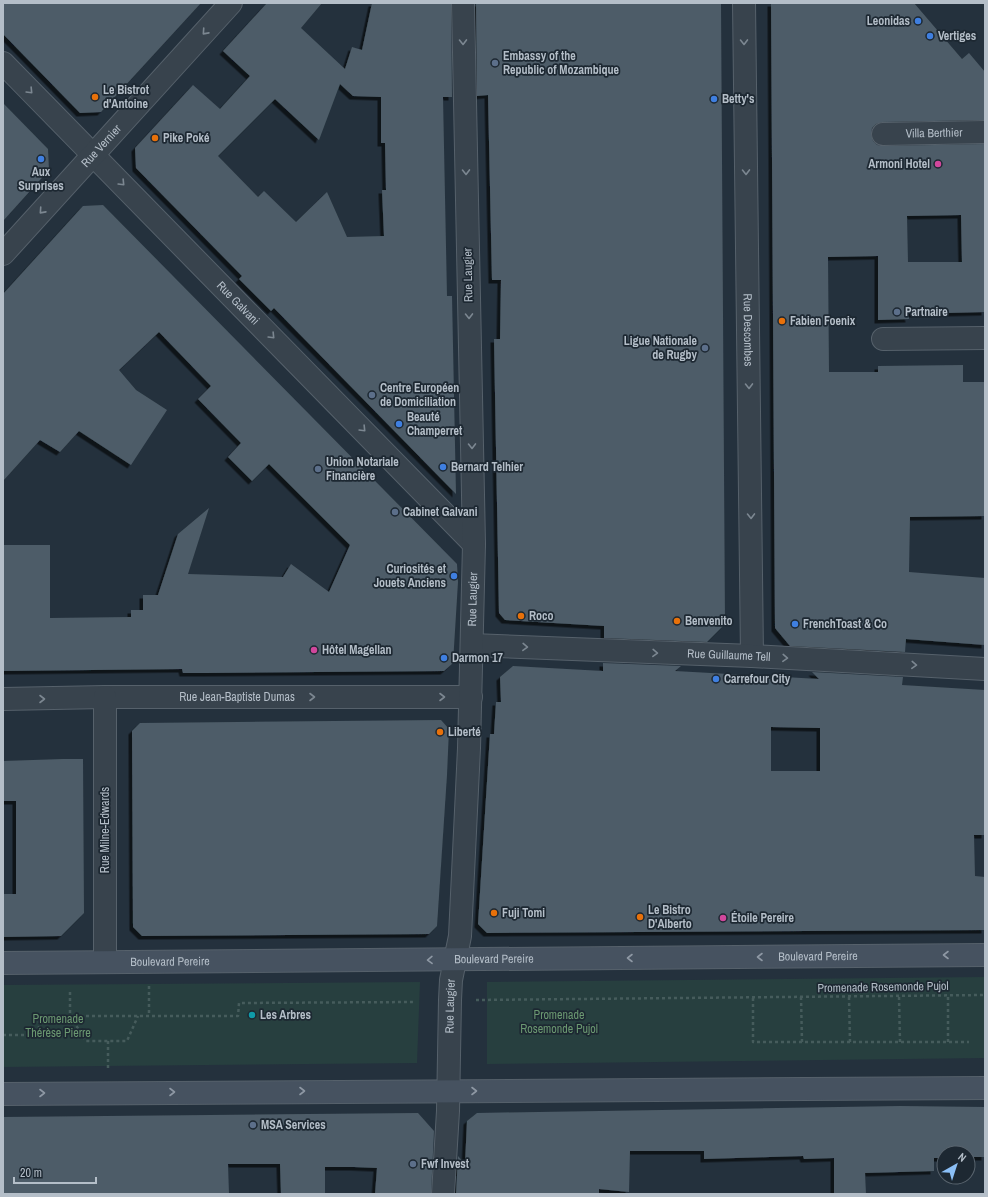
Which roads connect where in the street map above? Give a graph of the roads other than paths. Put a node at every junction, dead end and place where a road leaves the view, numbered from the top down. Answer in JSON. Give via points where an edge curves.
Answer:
{"nodes":[{"id":1,"x":231,"y":3,"type":"edge"},
{"id":2,"x":462,"y":3,"type":"edge"},
{"id":3,"x":744,"y":3,"type":"edge"},
{"id":4,"x":3,"y":63,"type":"edge"},
{"id":5,"x":985,"y":132,"type":"edge"},
{"id":6,"x":883,"y":134,"type":"dead end"},
{"id":7,"x":92,"y":155,"type":"junction"},
{"id":8,"x":3,"y":254,"type":"edge"},
{"id":9,"x":985,"y":338,"type":"edge"},
{"id":10,"x":883,"y":339,"type":"dead end"},
{"id":11,"x":474,"y":544,"type":"junction"},
{"id":12,"x":472,"y":645,"type":"junction"},
{"id":13,"x":752,"y":656,"type":"junction"},
{"id":14,"x":985,"y":669,"type":"edge"},
{"id":15,"x":106,"y":697,"type":"junction"},
{"id":16,"x":471,"y":697,"type":"junction"},
{"id":17,"x":3,"y":699,"type":"edge"},
{"id":18,"x":985,"y":955,"type":"edge"},
{"id":19,"x":455,"y":959,"type":"junction"},
{"id":20,"x":104,"y":962,"type":"junction"},
{"id":21,"x":3,"y":963,"type":"edge"},
{"id":22,"x":985,"y":1088,"type":"edge"},
{"id":23,"x":448,"y":1091,"type":"junction"},
{"id":24,"x":3,"y":1094,"type":"edge"},
{"id":25,"x":443,"y":1194,"type":"edge"}],
"edges":[{"from":1,"to":7,"type":"street","name":"Rue Vernier","one_way":true},
{"from":2,"to":11,"type":"street","name":"Rue Laugier","one_way":true},
{"from":3,"to":13,"type":"street","name":"Rue Descombes","one_way":true},
{"from":4,"to":7,"type":"street","name":"Rue Galvani","one_way":true},
{"from":5,"to":6,"type":"street","name":"Villa Berthier"},
{"from":7,"to":8,"type":"street","name":"Rue Vernier","one_way":true},
{"from":7,"to":11,"type":"street","name":"Rue Galvani","one_way":true},
{"from":9,"to":10,"type":"street"},
{"from":11,"to":12,"type":"street","name":"Rue Laugier"},
{"from":12,"to":13,"type":"street","name":"Rue Guillaume Tell","one_way":true},
{"from":12,"to":16,"type":"street","name":"Rue Laugier"},
{"from":13,"to":14,"type":"street","name":"Rue Guillaume Tell","one_way":true},
{"from":15,"to":16,"type":"street","name":"Rue Jean-Baptiste Dumas","one_way":true},
{"from":17,"to":15,"type":"street","name":"Rue Jean-Baptiste Dumas","one_way":true},
{"from":15,"to":20,"type":"street","name":"Rue Milne-Edwards"},
{"from":16,"to":19,"type":"street","name":"Rue Laugier","via":[[460,936]]},
{"from":18,"to":19,"type":"main road","name":"Boulevard Pereire","one_way":true},
{"from":19,"to":20,"type":"main road","name":"Boulevard Pereire","one_way":true},
{"from":19,"to":23,"type":"street","name":"Rue Laugier","via":[[450,1000]]},
{"from":20,"to":21,"type":"main road","name":"Boulevard Pereire"},
{"from":23,"to":22,"type":"main road","one_way":true},
{"from":24,"to":23,"type":"main road","one_way":true},
{"from":23,"to":25,"type":"street","name":"Rue Laugier"}]}
